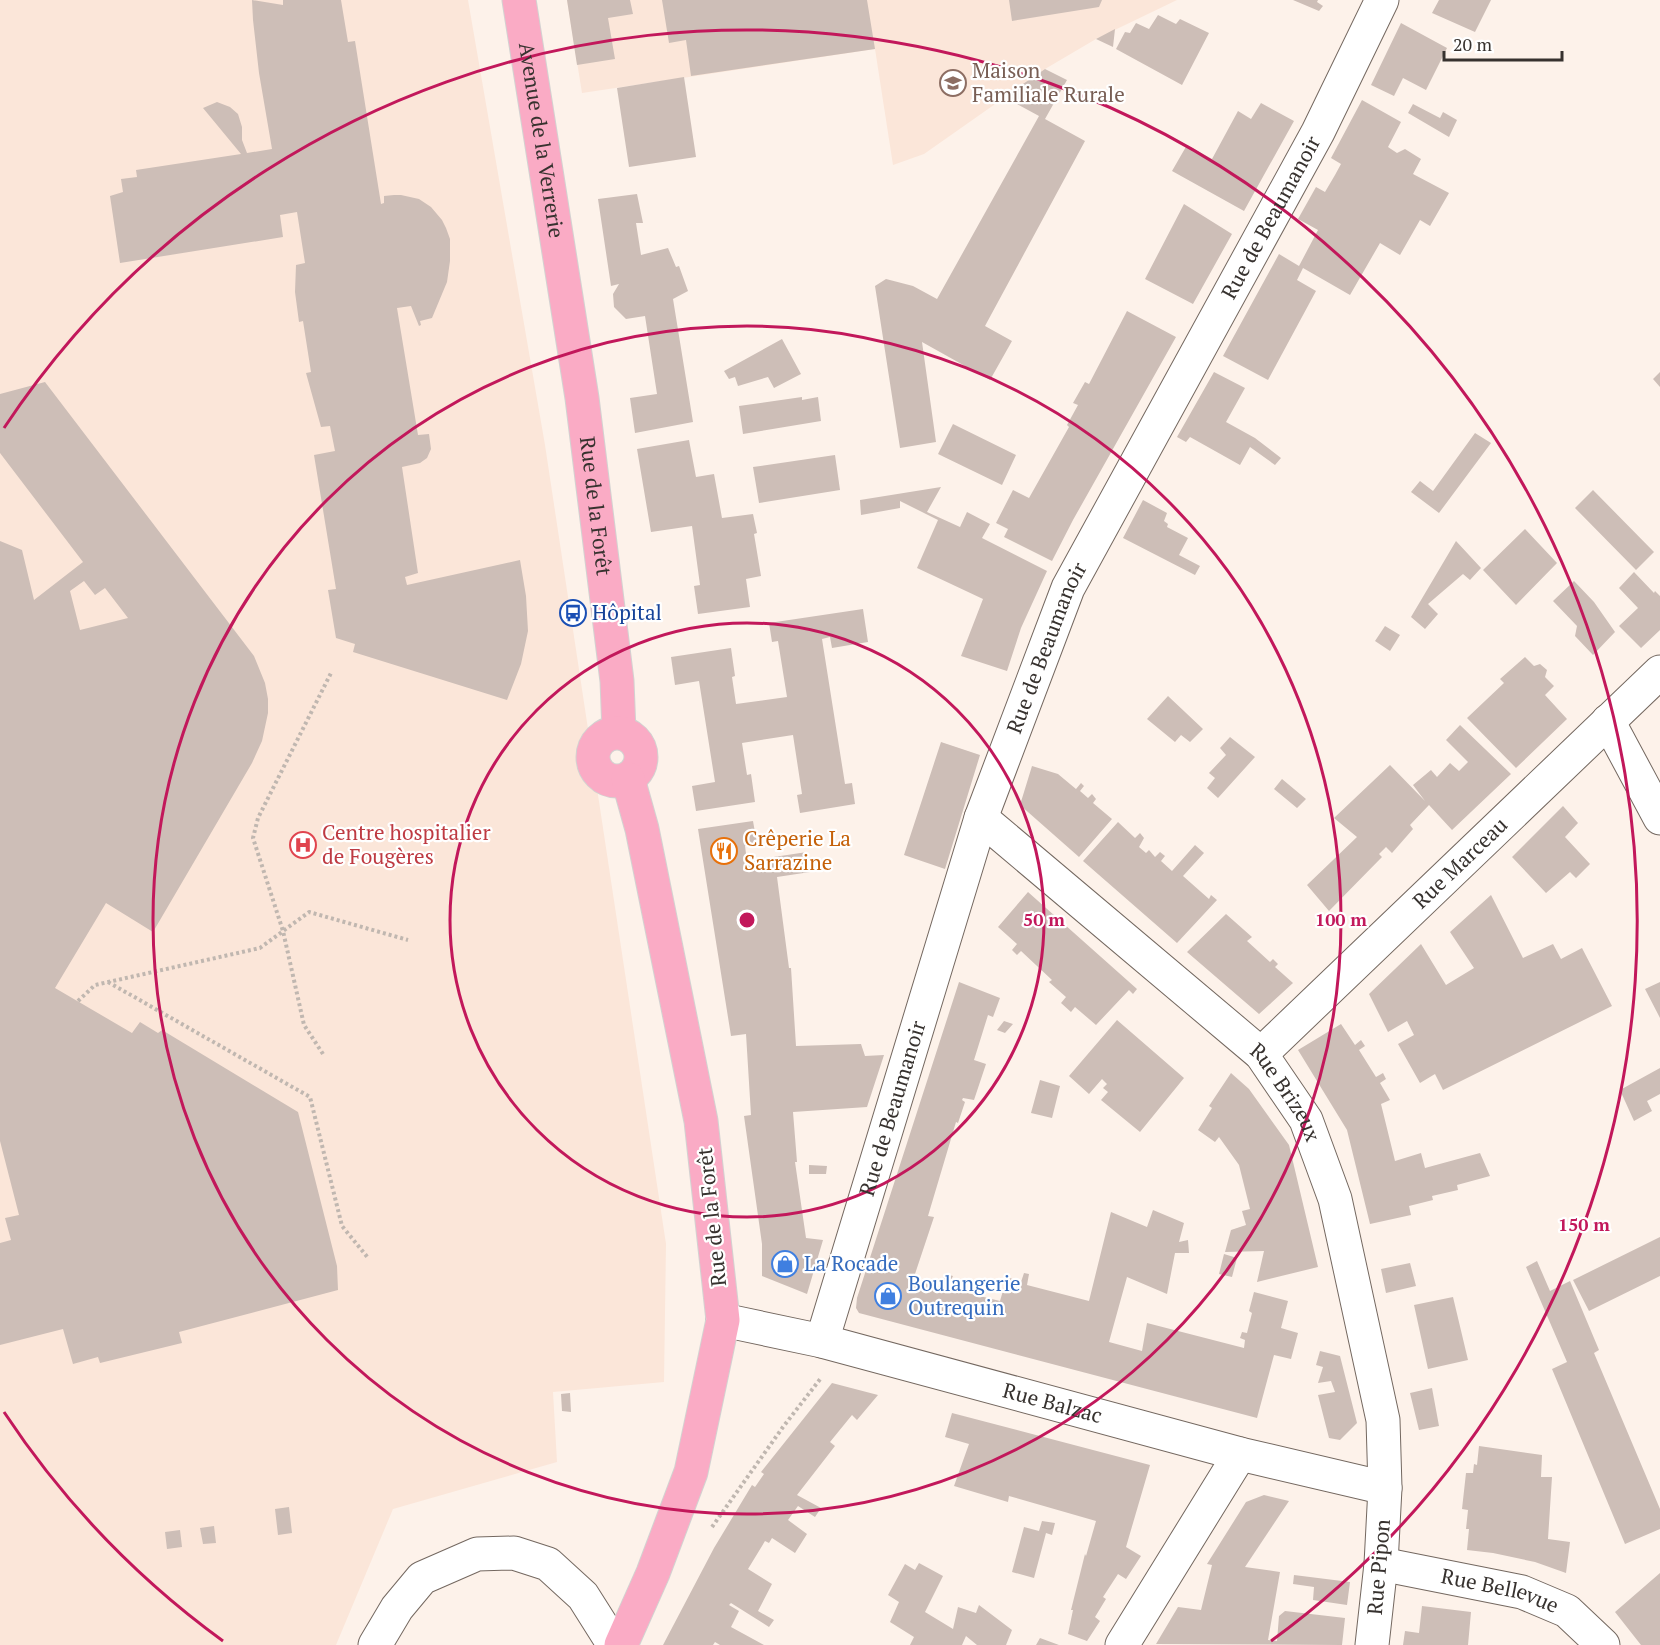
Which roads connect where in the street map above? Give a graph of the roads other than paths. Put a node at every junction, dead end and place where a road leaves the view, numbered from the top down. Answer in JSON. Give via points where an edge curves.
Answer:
{"nodes":[{"id":1,"x":519,"y":0,"type":"edge"},
{"id":2,"x":1382,"y":0,"type":"edge"},
{"id":3,"x":564,"y":281,"type":"joint"},
{"id":4,"x":1660,"y":672,"type":"edge"},
{"id":5,"x":1608,"y":721,"type":"junction"},
{"id":6,"x":981,"y":818,"type":"junction"},
{"id":7,"x":1660,"y":818,"type":"edge"},
{"id":8,"x":1261,"y":1054,"type":"junction"},
{"id":9,"x":723,"y":1320,"type":"junction"},
{"id":10,"x":833,"y":1345,"type":"junction"},
{"id":11,"x":1240,"y":1454,"type":"junction"},
{"id":12,"x":1384,"y":1488,"type":"junction"},
{"id":13,"x":1381,"y":1564,"type":"junction"},
{"id":14,"x":375,"y":1645,"type":"edge"},
{"id":15,"x":614,"y":1645,"type":"edge"},
{"id":16,"x":621,"y":1645,"type":"edge"},
{"id":17,"x":1122,"y":1645,"type":"edge"},
{"id":18,"x":1372,"y":1645,"type":"edge"},
{"id":19,"x":1603,"y":1645,"type":"edge"}],
"edges":[{"from":1,"to":3,"type":"main road","name":"Avenue de la Verrerie"},
{"from":2,"to":6,"type":"street","name":"Rue de Beaumanoir","via":[[1318,132],[1068,588]]},
{"from":3,"to":9,"type":"main road","name":"Rue de la Forêt","via":[[617,681],[619,732],[630,735],[642,752],[637,772],[628,779],[642,830],[701,1121]]},
{"from":4,"to":5,"type":"street","name":"Rue Marceau"},
{"from":5,"to":7,"type":"street"},
{"from":5,"to":8,"type":"street","name":"Rue Marceau"},
{"from":6,"to":8,"type":"street","name":"Rue Brizeux"},
{"from":6,"to":10,"type":"street","name":"Rue de Beaumanoir"},
{"from":8,"to":12,"type":"street","name":"Rue Brizeux","via":[[1306,1120],[1335,1199],[1383,1420]]},
{"from":9,"to":10,"type":"street","name":"Rue Balzac"},
{"from":9,"to":16,"type":"main road","name":"Rue de la Forêt","via":[[692,1472]]},
{"from":10,"to":11,"type":"street","name":"Rue Balzac"},
{"from":11,"to":12,"type":"street","name":"Rue Balzac"},
{"from":11,"to":17,"type":"street"},
{"from":12,"to":13,"type":"street","name":"Rue Pipon"},
{"from":13,"to":18,"type":"street","name":"Rue Pipon"},
{"from":13,"to":19,"type":"street","name":"Rue Bellevue","via":[[1522,1592],[1567,1611]]},
{"from":14,"to":15,"type":"street","via":[[397,1608],[422,1578],[477,1554],[514,1553],[548,1564],[583,1596]]}]}
